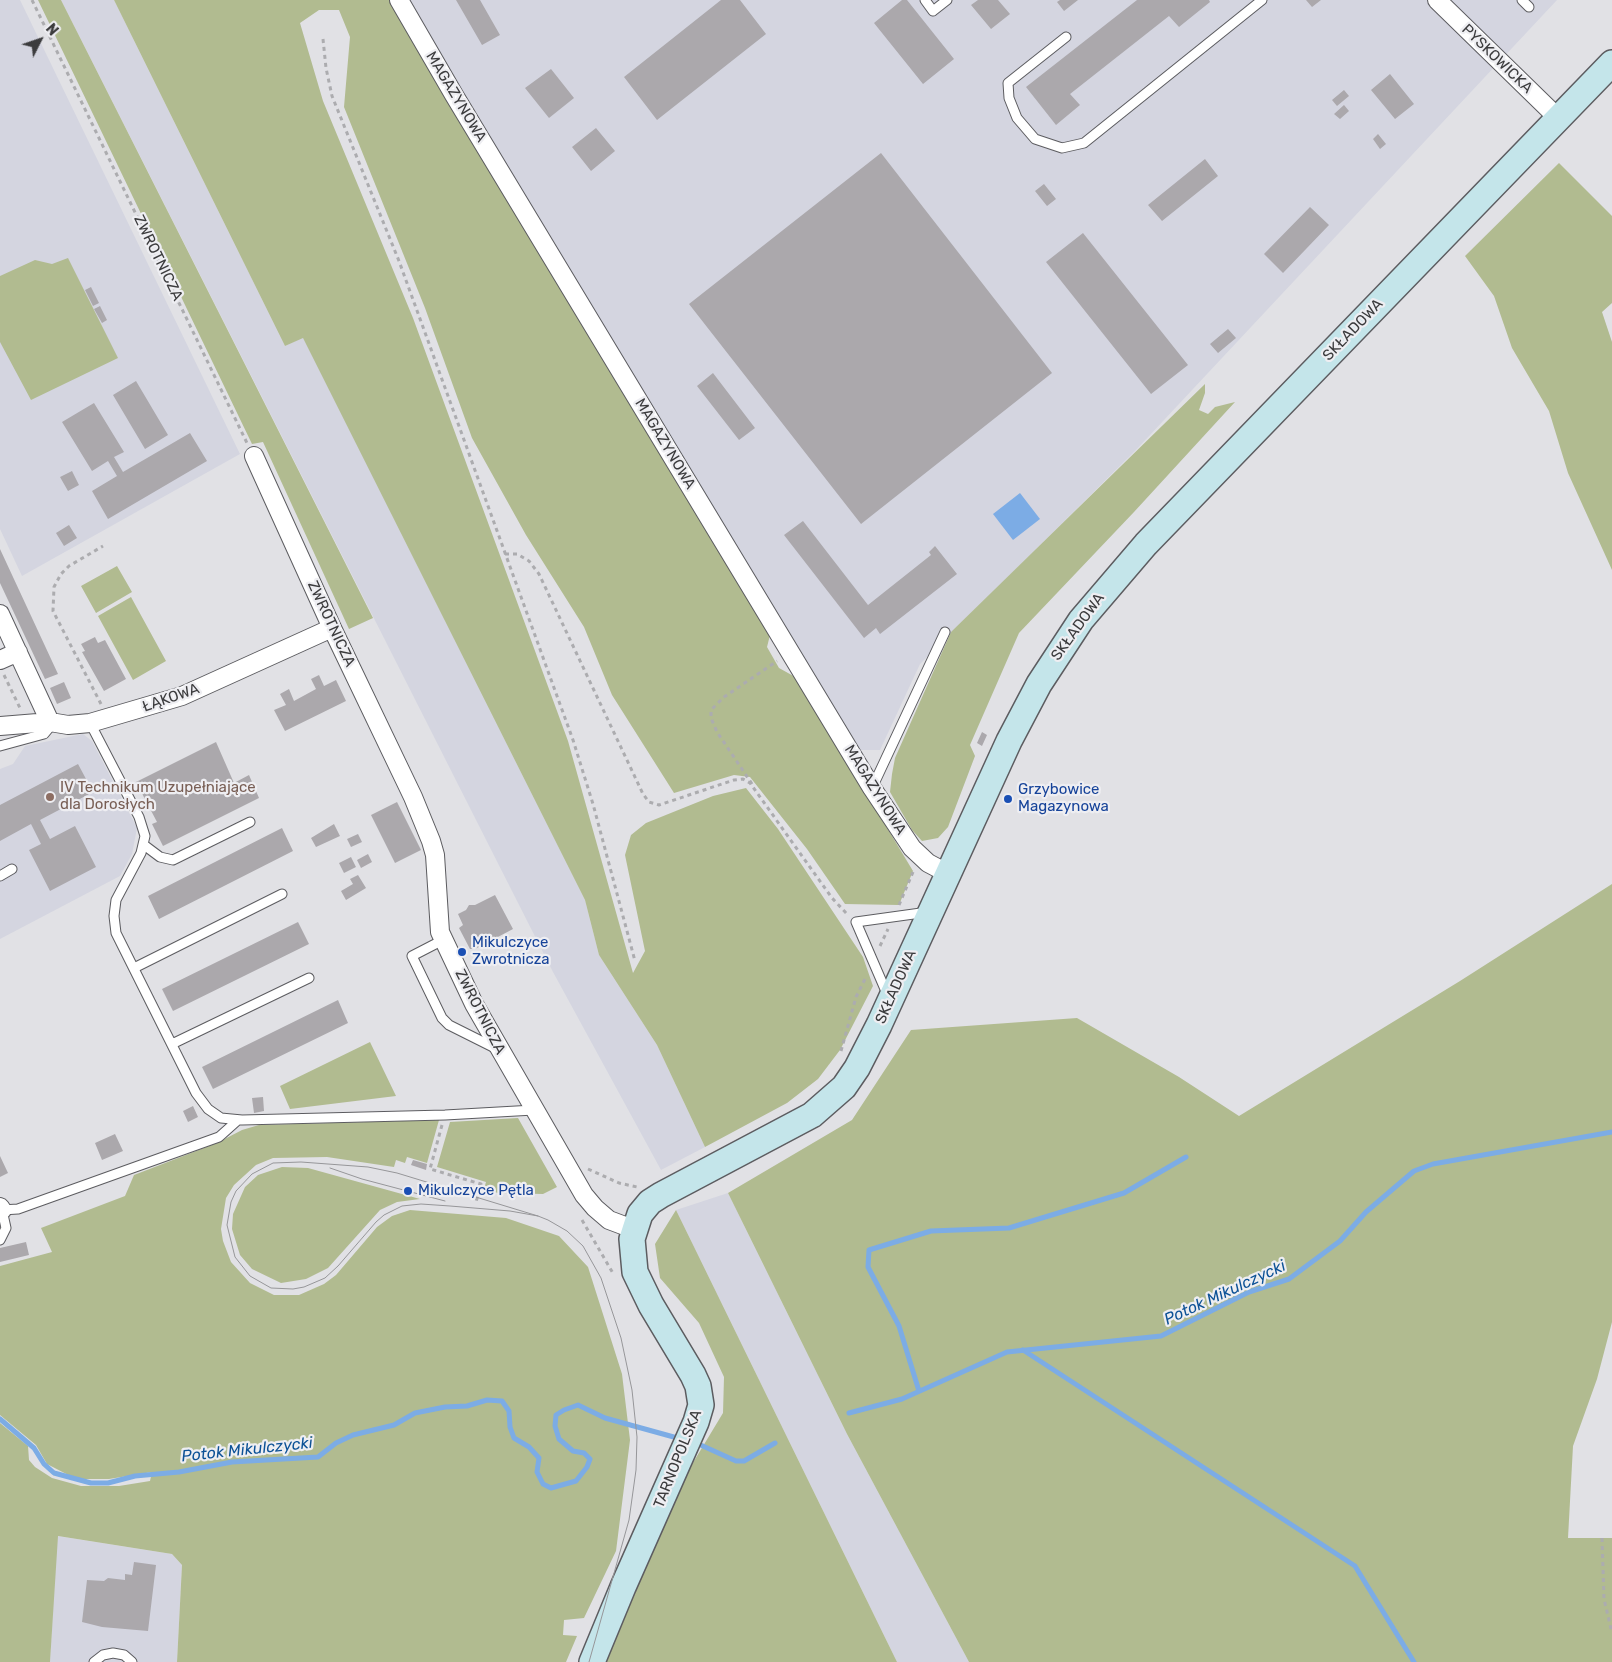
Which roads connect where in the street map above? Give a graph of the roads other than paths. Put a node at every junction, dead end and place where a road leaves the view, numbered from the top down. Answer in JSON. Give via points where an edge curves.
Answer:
{"nodes":[{"id":1,"x":399,"y":0,"type":"edge"},
{"id":2,"x":925,"y":0,"type":"edge"},
{"id":3,"x":948,"y":0,"type":"edge"},
{"id":4,"x":1262,"y":0,"type":"edge"},
{"id":5,"x":1437,"y":0,"type":"edge"},
{"id":6,"x":1522,"y":0,"type":"edge"},
{"id":7,"x":1529,"y":8,"type":"dead end"},
{"id":8,"x":1066,"y":37,"type":"dead end"},
{"id":9,"x":1612,"y":63,"type":"edge"},
{"id":10,"x":1558,"y":118,"type":"junction"},
{"id":11,"x":254,"y":456,"type":"road end"},
{"id":12,"x":0,"y":614,"type":"edge"},
{"id":13,"x":332,"y":628,"type":"junction"},
{"id":14,"x":945,"y":632,"type":"dead end"},
{"id":15,"x":18,"y":652,"type":"junction"},
{"id":16,"x":2,"y":667,"type":"edge"},
{"id":17,"x":50,"y":722,"type":"junction"},
{"id":18,"x":90,"y":723,"type":"junction"},
{"id":19,"x":0,"y":726,"type":"edge"},
{"id":20,"x":0,"y":746,"type":"edge"},
{"id":21,"x":872,"y":788,"type":"junction"},
{"id":22,"x":250,"y":822,"type":"dead end"},
{"id":23,"x":144,"y":845,"type":"junction"},
{"id":24,"x":12,"y":869,"type":"dead end"},
{"id":25,"x":948,"y":873,"type":"junction"},
{"id":26,"x":0,"y":876,"type":"edge"},
{"id":27,"x":282,"y":894,"type":"dead end"},
{"id":28,"x":929,"y":912,"type":"junction"},
{"id":29,"x":443,"y":940,"type":"junction"},
{"id":30,"x":134,"y":968,"type":"junction"},
{"id":31,"x":309,"y":978,"type":"dead end"},
{"id":32,"x":890,"y":1000,"type":"junction"},
{"id":33,"x":172,"y":1044,"type":"junction"},
{"id":34,"x":498,"y":1050,"type":"junction"},
{"id":35,"x":534,"y":1110,"type":"junction"},
{"id":36,"x":238,"y":1120,"type":"junction"},
{"id":37,"x":1,"y":1209,"type":"edge"},
{"id":38,"x":633,"y":1229,"type":"junction"},
{"id":39,"x":0,"y":1240,"type":"edge"},
{"id":40,"x":94,"y":1662,"type":"edge"},
{"id":41,"x":132,"y":1662,"type":"edge"},
{"id":42,"x":592,"y":1662,"type":"edge"}],
"edges":[{"from":1,"to":21,"type":"street","name":"MAGAZYNOWA"},
{"from":2,"to":3,"type":"lane","via":[[933,11]]},
{"from":4,"to":8,"type":"lane","via":[[1084,142],[1062,148],[1034,139],[1017,118],[1009,98],[1008,83]]},
{"from":5,"to":10,"type":"street","name":"PYSKOWICKA"},
{"from":6,"to":7,"type":"lane"},
{"from":9,"to":10,"type":"main road","name":"SKŁADOWA"},
{"from":10,"to":25,"type":"main road","name":"SKŁADOWA","via":[[1162,527],[1092,606],[1056,656],[1028,705]]},
{"from":11,"to":13,"type":"street","name":"ZWROTNICZA"},
{"from":12,"to":15,"type":"street"},
{"from":13,"to":18,"type":"street","name":"ŁĄKOWA","via":[[182,696]]},
{"from":13,"to":29,"type":"street","name":"ZWROTNICZA","via":[[432,841],[438,921]]},
{"from":14,"to":21,"type":"lane"},
{"from":15,"to":16,"type":"street"},
{"from":15,"to":17,"type":"street"},
{"from":17,"to":18,"type":"street","name":"ŁĄKOWA","via":[[68,725]]},
{"from":17,"to":19,"type":"street","name":"ŁĄKOWA"},
{"from":17,"to":20,"type":"lane","via":[[44,734]]},
{"from":18,"to":23,"type":"lane","via":[[140,817]]},
{"from":21,"to":25,"type":"street","name":"MAGAZYNOWA","via":[[905,840],[920,856]]},
{"from":22,"to":23,"type":"lane","via":[[173,860],[160,857]]},
{"from":23,"to":30,"type":"lane","via":[[116,900],[114,916],[116,933]]},
{"from":24,"to":26,"type":"lane"},
{"from":25,"to":28,"type":"main road","name":"SKŁADOWA"},
{"from":27,"to":30,"type":"lane"},
{"from":28,"to":32,"type":"main road","name":"SKŁADOWA"},
{"from":28,"to":32,"type":"lane","via":[[856,922]]},
{"from":29,"to":34,"type":"street","name":"ZWROTNICZA"},
{"from":29,"to":34,"type":"lane","via":[[412,956],[442,1018],[449,1025]]},
{"from":30,"to":33,"type":"lane"},
{"from":31,"to":33,"type":"lane"},
{"from":32,"to":38,"type":"main road","name":"SKŁADOWA","via":[[857,1068],[827,1104],[655,1198],[640,1214]]},
{"from":33,"to":36,"type":"lane","via":[[201,1102],[214,1114]]},
{"from":34,"to":35,"type":"street","name":"ZWROTNICZA"},
{"from":35,"to":36,"type":"lane"},
{"from":35,"to":38,"type":"street","name":"ZWROTNICZA","via":[[573,1178],[595,1208],[609,1220]]},
{"from":36,"to":37,"type":"lane","via":[[219,1137],[18,1210]]},
{"from":37,"to":39,"type":"lane","via":[[6,1228]]},
{"from":38,"to":42,"type":"main road","name":"TARNOPOLSKA","via":[[631,1250],[639,1282],[698,1386],[701,1405]]},
{"from":40,"to":41,"type":"lane","via":[[113,1653],[124,1655]]}]}
